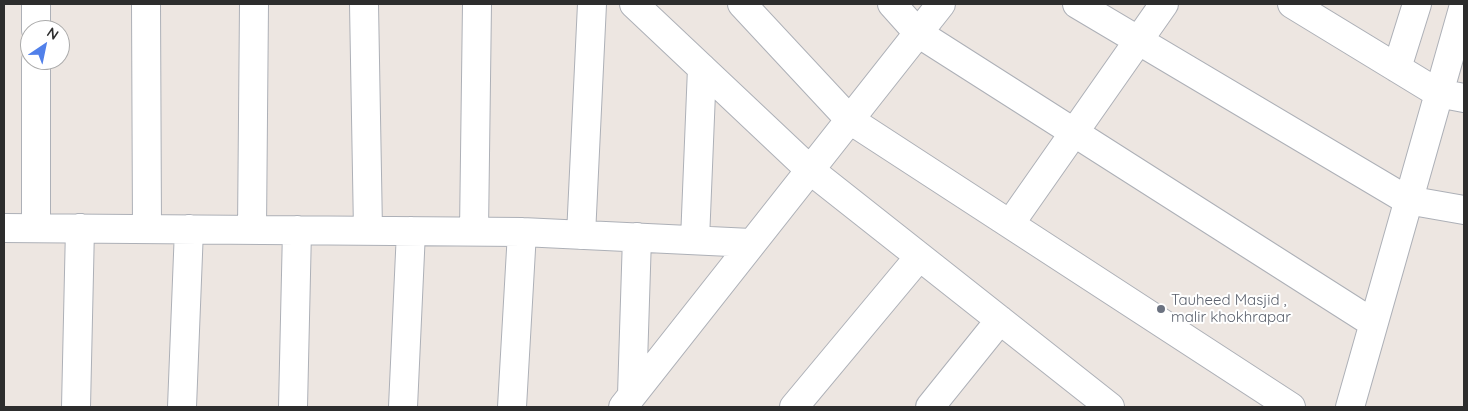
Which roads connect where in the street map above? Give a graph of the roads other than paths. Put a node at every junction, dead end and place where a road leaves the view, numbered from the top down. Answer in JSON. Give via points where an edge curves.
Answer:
{"nodes":[{"id":1,"x":36,"y":4,"type":"edge"},
{"id":2,"x":146,"y":4,"type":"edge"},
{"id":3,"x":254,"y":4,"type":"edge"},
{"id":4,"x":364,"y":4,"type":"edge"},
{"id":5,"x":477,"y":4,"type":"edge"},
{"id":6,"x":592,"y":4,"type":"edge"},
{"id":7,"x":634,"y":4,"type":"edge"},
{"id":8,"x":742,"y":4,"type":"edge"},
{"id":9,"x":892,"y":4,"type":"edge"},
{"id":10,"x":941,"y":4,"type":"edge"},
{"id":11,"x":1077,"y":4,"type":"edge"},
{"id":12,"x":1164,"y":4,"type":"edge"},
{"id":13,"x":1292,"y":4,"type":"edge"},
{"id":14,"x":1409,"y":8,"type":"edge"},
{"id":15,"x":36,"y":20,"type":"edge"},
{"id":16,"x":1462,"y":20,"type":"edge"},
{"id":17,"x":918,"y":32,"type":"junction"},
{"id":18,"x":1138,"y":40,"type":"junction"},
{"id":19,"x":702,"y":68,"type":"junction"},
{"id":20,"x":1397,"y":68,"type":"junction"},
{"id":21,"x":36,"y":70,"type":"edge"},
{"id":22,"x":1438,"y":93,"type":"junction"},
{"id":23,"x":1464,"y":98,"type":"edge"},
{"id":24,"x":850,"y":120,"type":"junction"},
{"id":25,"x":1075,"y":132,"type":"junction"},
{"id":26,"x":810,"y":170,"type":"junction"},
{"id":27,"x":1407,"y":200,"type":"junction"},
{"id":28,"x":1464,"y":210,"type":"edge"},
{"id":29,"x":1010,"y":224,"type":"junction"},
{"id":30,"x":4,"y":228,"type":"edge"},
{"id":31,"x":36,"y":228,"type":"junction"},
{"id":32,"x":80,"y":228,"type":"junction"},
{"id":33,"x":147,"y":229,"type":"junction"},
{"id":34,"x":189,"y":229,"type":"junction"},
{"id":35,"x":252,"y":229,"type":"junction"},
{"id":36,"x":297,"y":230,"type":"junction"},
{"id":37,"x":368,"y":230,"type":"junction"},
{"id":38,"x":411,"y":231,"type":"junction"},
{"id":39,"x":474,"y":231,"type":"junction"},
{"id":40,"x":522,"y":232,"type":"junction"},
{"id":41,"x":581,"y":234,"type":"junction"},
{"id":42,"x":638,"y":237,"type":"junction"},
{"id":43,"x":695,"y":240,"type":"junction"},
{"id":44,"x":752,"y":243,"type":"junction"},
{"id":45,"x":919,"y":257,"type":"junction"},
{"id":46,"x":1000,"y":320,"type":"junction"},
{"id":47,"x":1373,"y":323,"type":"junction"},
{"id":48,"x":1080,"y":398,"type":"edge"},
{"id":49,"x":628,"y":401,"type":"edge"},
{"id":50,"x":76,"y":407,"type":"edge"},
{"id":51,"x":182,"y":407,"type":"edge"},
{"id":52,"x":293,"y":407,"type":"edge"},
{"id":53,"x":403,"y":407,"type":"edge"},
{"id":54,"x":512,"y":407,"type":"edge"},
{"id":55,"x":794,"y":407,"type":"edge"},
{"id":56,"x":930,"y":407,"type":"edge"},
{"id":57,"x":1110,"y":407,"type":"edge"},
{"id":58,"x":1291,"y":407,"type":"edge"},
{"id":59,"x":1350,"y":407,"type":"edge"}],
"edges":[{"from":1,"to":15,"type":"street"},
{"from":2,"to":33,"type":"street"},
{"from":3,"to":35,"type":"street"},
{"from":4,"to":37,"type":"street"},
{"from":5,"to":39,"type":"street"},
{"from":6,"to":41,"type":"street"},
{"from":7,"to":19,"type":"street"},
{"from":8,"to":24,"type":"street"},
{"from":9,"to":17,"type":"street"},
{"from":10,"to":17,"type":"street"},
{"from":11,"to":18,"type":"street"},
{"from":12,"to":18,"type":"street"},
{"from":13,"to":20,"type":"street"},
{"from":14,"to":20,"type":"street"},
{"from":16,"to":22,"type":"street"},
{"from":17,"to":24,"type":"street"},
{"from":17,"to":25,"type":"street"},
{"from":18,"to":25,"type":"street"},
{"from":18,"to":27,"type":"street"},
{"from":19,"to":26,"type":"street"},
{"from":19,"to":43,"type":"street"},
{"from":20,"to":22,"type":"street"},
{"from":21,"to":31,"type":"street"},
{"from":22,"to":23,"type":"street"},
{"from":22,"to":27,"type":"street"},
{"from":24,"to":26,"type":"street"},
{"from":24,"to":29,"type":"street"},
{"from":25,"to":29,"type":"street"},
{"from":25,"to":47,"type":"street"},
{"from":26,"to":44,"type":"street"},
{"from":26,"to":45,"type":"street"},
{"from":27,"to":28,"type":"street"},
{"from":27,"to":47,"type":"street"},
{"from":29,"to":58,"type":"street"},
{"from":30,"to":31,"type":"street"},
{"from":31,"to":32,"type":"street"},
{"from":32,"to":33,"type":"street"},
{"from":32,"to":50,"type":"street"},
{"from":33,"to":34,"type":"street"},
{"from":34,"to":35,"type":"street"},
{"from":34,"to":51,"type":"street"},
{"from":35,"to":36,"type":"street"},
{"from":36,"to":37,"type":"street"},
{"from":36,"to":52,"type":"street"},
{"from":37,"to":38,"type":"street"},
{"from":38,"to":39,"type":"street"},
{"from":38,"to":53,"type":"street"},
{"from":39,"to":40,"type":"street"},
{"from":40,"to":41,"type":"street"},
{"from":40,"to":54,"type":"street"},
{"from":41,"to":42,"type":"street"},
{"from":42,"to":43,"type":"street"},
{"from":42,"to":49,"type":"street"},
{"from":43,"to":44,"type":"street"},
{"from":44,"to":49,"type":"street"},
{"from":45,"to":46,"type":"street"},
{"from":45,"to":55,"type":"street"},
{"from":46,"to":48,"type":"street"},
{"from":46,"to":56,"type":"street"},
{"from":47,"to":59,"type":"street"},
{"from":48,"to":57,"type":"street"}]}
